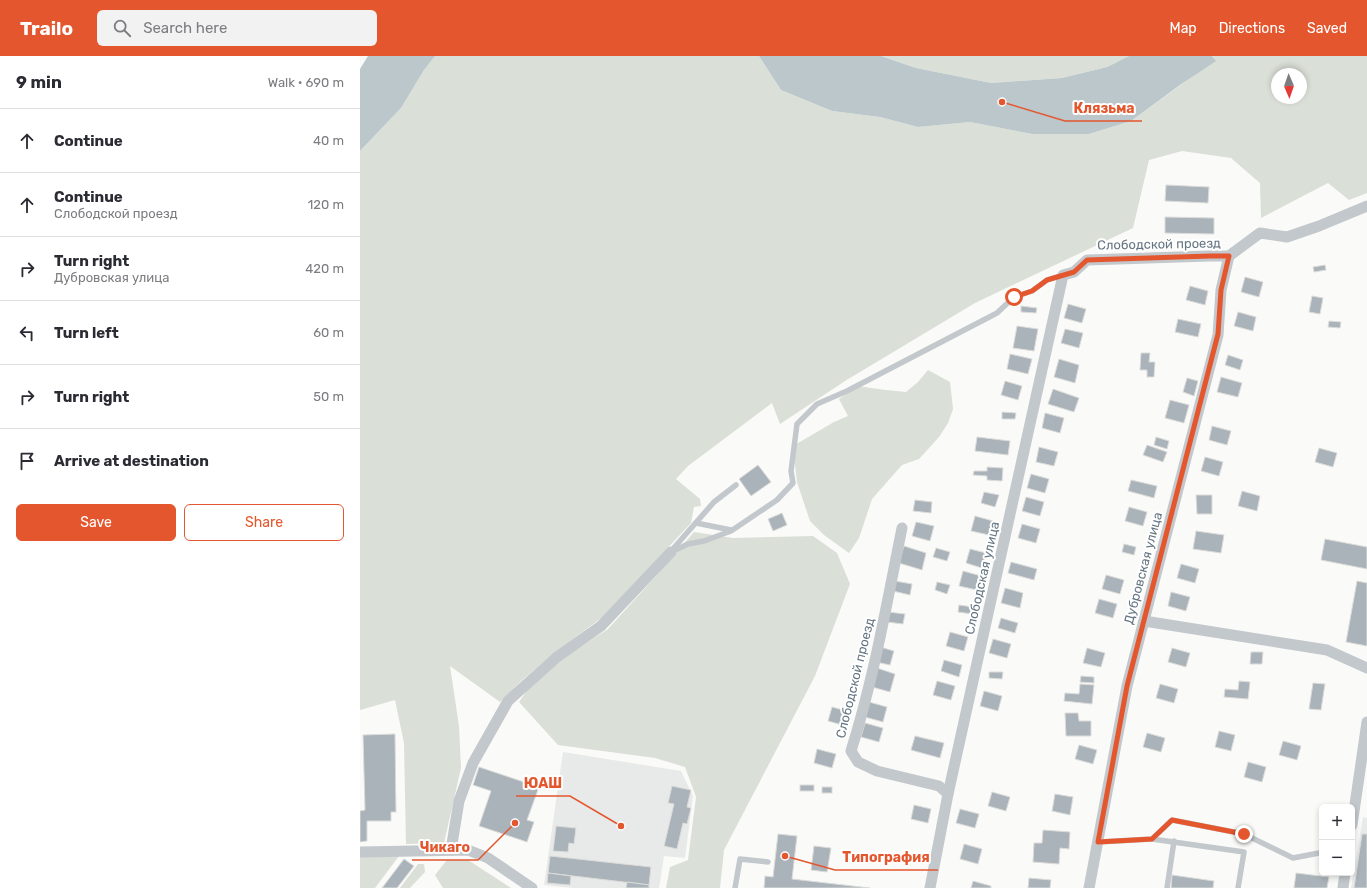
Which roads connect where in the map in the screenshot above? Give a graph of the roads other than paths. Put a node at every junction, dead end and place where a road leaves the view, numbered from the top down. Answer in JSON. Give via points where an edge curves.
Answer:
{"nodes":[{"id":1,"x":1367,"y":206,"type":"edge"},
{"id":2,"x":1229,"y":256,"type":"junction"},
{"id":3,"x":1063,"y":275,"type":"junction"},
{"id":4,"x":736,"y":485,"type":"dead end"},
{"id":5,"x":696,"y":523,"type":"junction"},
{"id":6,"x":902,"y":528,"type":"dead end"},
{"id":7,"x":731,"y":530,"type":"junction"},
{"id":8,"x":671,"y":552,"type":"junction"},
{"id":9,"x":1144,"y":621,"type":"junction"},
{"id":10,"x":1367,"y":668,"type":"edge"},
{"id":11,"x":1367,"y":722,"type":"edge"},
{"id":12,"x":948,"y":794,"type":"junction"},
{"id":13,"x":1355,"y":804,"type":"edge"},
{"id":14,"x":1152,"y":839,"type":"junction"},
{"id":15,"x":1174,"y":841,"type":"junction"},
{"id":16,"x":1098,"y":842,"type":"junction"},
{"id":17,"x":451,"y":850,"type":"junction"},
{"id":18,"x":360,"y":852,"type":"edge"},
{"id":19,"x":1319,"y":853,"type":"edge"},
{"id":20,"x":768,"y":862,"type":"dead end"},
{"id":21,"x":1345,"y":876,"type":"edge"},
{"id":22,"x":532,"y":888,"type":"edge"},
{"id":23,"x":736,"y":888,"type":"edge"},
{"id":24,"x":930,"y":888,"type":"edge"},
{"id":25,"x":1089,"y":888,"type":"edge"},
{"id":26,"x":1167,"y":888,"type":"edge"},
{"id":27,"x":1238,"y":888,"type":"edge"},
{"id":28,"x":1343,"y":888,"type":"edge"}],
"edges":[{"from":1,"to":2,"type":"street","name":"Слободской проезд","via":[[1287,237],[1260,233]]},
{"from":2,"to":3,"type":"street","name":"Слободской проезд","via":[[1087,260],[1074,272]]},
{"from":2,"to":9,"type":"street","name":"Дубровская улица","via":[[1221,290],[1218,334]]},
{"from":3,"to":7,"type":"lane","via":[[1014,297],[997,313],[817,404],[797,424],[791,471],[792,483],[777,500]]},
{"from":3,"to":12,"type":"street","name":"Слободская улица"},
{"from":4,"to":5,"type":"lane","via":[[714,502]]},
{"from":5,"to":7,"type":"lane"},
{"from":5,"to":8,"type":"lane"},
{"from":6,"to":12,"type":"street","name":"Слободской проезд","via":[[884,616],[851,751],[858,762],[877,771],[939,786]]},
{"from":7,"to":8,"type":"lane"},
{"from":8,"to":17,"type":"street","via":[[601,626],[557,657],[508,701],[473,764],[460,800]]},
{"from":9,"to":10,"type":"street","via":[[1326,650]]},
{"from":9,"to":16,"type":"street","name":"Дубровская улица","via":[[1127,686]]},
{"from":11,"to":13,"type":"street"},
{"from":12,"to":24,"type":"street","name":"Слободская улица"},
{"from":14,"to":15,"type":"lane"},
{"from":14,"to":16,"type":"lane"},
{"from":14,"to":19,"type":"lane","via":[[1172,820],[1244,834],[1294,858]]},
{"from":15,"to":26,"type":"lane"},
{"from":15,"to":27,"type":"lane","via":[[1244,852]]},
{"from":16,"to":25,"type":"street","name":"Дубровская улица"},
{"from":17,"to":18,"type":"street"},
{"from":17,"to":22,"type":"street","via":[[468,850],[488,858]]},
{"from":20,"to":23,"type":"lane","via":[[740,859]]},
{"from":21,"to":28,"type":"street"}]}
